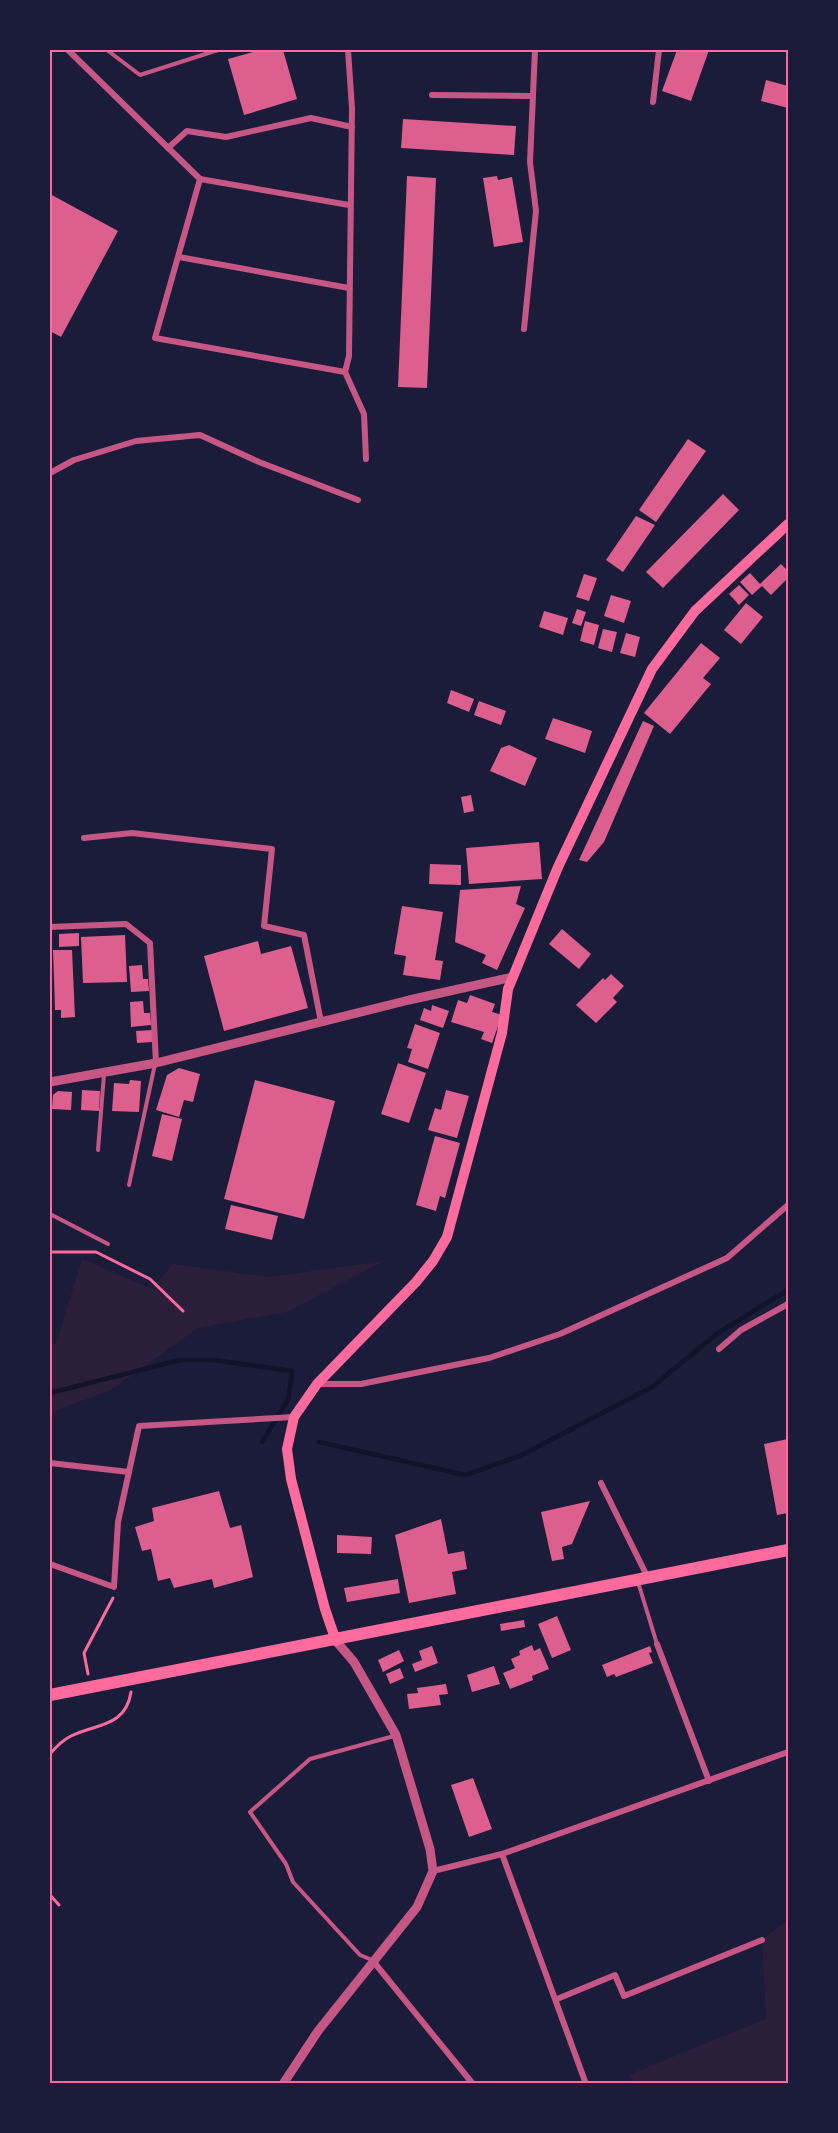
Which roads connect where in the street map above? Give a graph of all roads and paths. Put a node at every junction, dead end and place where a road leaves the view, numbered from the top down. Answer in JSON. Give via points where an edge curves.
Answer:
{"nodes":[{"id":1,"x":68,"y":50,"type":"edge"},
{"id":2,"x":107,"y":50,"type":"edge"},
{"id":3,"x":218,"y":50,"type":"edge"},
{"id":4,"x":348,"y":50,"type":"edge"},
{"id":5,"x":535,"y":50,"type":"edge"},
{"id":6,"x":659,"y":50,"type":"edge"},
{"id":7,"x":432,"y":95,"type":"dead end"},
{"id":8,"x":532,"y":96,"type":"junction"},
{"id":9,"x":652,"y":102,"type":"dead end"},
{"id":10,"x":352,"y":127,"type":"junction"},
{"id":11,"x":168,"y":148,"type":"junction"},
{"id":12,"x":200,"y":179,"type":"junction"},
{"id":13,"x":349,"y":205,"type":"junction"},
{"id":14,"x":179,"y":256,"type":"junction"},
{"id":15,"x":349,"y":288,"type":"junction"},
{"id":16,"x":524,"y":329,"type":"dead end"},
{"id":17,"x":345,"y":372,"type":"junction"},
{"id":18,"x":366,"y":459,"type":"dead end"},
{"id":19,"x":50,"y":473,"type":"edge"},
{"id":20,"x":358,"y":500,"type":"dead end"},
{"id":21,"x":789,"y":524,"type":"edge"},
{"id":22,"x":84,"y":838,"type":"dead end"},
{"id":23,"x":50,"y":927,"type":"edge"},
{"id":24,"x":513,"y":978,"type":"junction"},
{"id":25,"x":321,"y":1022,"type":"junction"},
{"id":26,"x":156,"y":1063,"type":"junction"},
{"id":27,"x":104,"y":1073,"type":"junction"},
{"id":28,"x":50,"y":1082,"type":"edge"},
{"id":29,"x":98,"y":1150,"type":"dead end"},
{"id":30,"x":129,"y":1185,"type":"dead end"},
{"id":31,"x":789,"y":1205,"type":"edge"},
{"id":32,"x":50,"y":1214,"type":"edge"},
{"id":33,"x":108,"y":1244,"type":"dead end"},
{"id":34,"x":50,"y":1252,"type":"edge"},
{"id":35,"x":789,"y":1304,"type":"edge"},
{"id":36,"x":183,"y":1311,"type":"dead end"},
{"id":37,"x":719,"y":1348,"type":"dead end"},
{"id":38,"x":317,"y":1384,"type":"junction"},
{"id":39,"x":294,"y":1417,"type":"junction"},
{"id":40,"x":50,"y":1462,"type":"edge"},
{"id":41,"x":129,"y":1472,"type":"junction"},
{"id":42,"x":601,"y":1483,"type":"dead end"},
{"id":43,"x":789,"y":1550,"type":"edge"},
{"id":44,"x":50,"y":1564,"type":"edge"},
{"id":45,"x":643,"y":1579,"type":"junction"},
{"id":46,"x":114,"y":1587,"type":"junction"},
{"id":47,"x":336,"y":1641,"type":"junction"},
{"id":48,"x":657,"y":1644,"type":"joint"},
{"id":49,"x":133,"y":1679,"type":"junction"},
{"id":50,"x":90,"y":1687,"type":"junction"},
{"id":51,"x":50,"y":1695,"type":"edge"},
{"id":52,"x":396,"y":1736,"type":"junction"},
{"id":53,"x":789,"y":1752,"type":"edge"},
{"id":54,"x":50,"y":1754,"type":"edge"},
{"id":55,"x":709,"y":1781,"type":"junction"},
{"id":56,"x":502,"y":1854,"type":"junction"},
{"id":57,"x":433,"y":1871,"type":"junction"},
{"id":58,"x":50,"y":1895,"type":"edge"},
{"id":59,"x":59,"y":1905,"type":"dead end"},
{"id":60,"x":762,"y":1940,"type":"dead end"},
{"id":61,"x":373,"y":1960,"type":"junction"},
{"id":62,"x":557,"y":1999,"type":"junction"},
{"id":63,"x":283,"y":2084,"type":"edge"},
{"id":64,"x":473,"y":2084,"type":"edge"},
{"id":65,"x":586,"y":2084,"type":"edge"}],
"edges":[{"from":1,"to":11,"type":"street"},
{"from":2,"to":3,"type":"lane","via":[[140,75]]},
{"from":4,"to":10,"type":"street"},
{"from":5,"to":8,"type":"street"},
{"from":6,"to":9,"type":"street"},
{"from":7,"to":8,"type":"street"},
{"from":8,"to":16,"type":"street","via":[[530,162],[536,211]]},
{"from":10,"to":11,"type":"street","via":[[311,118],[226,137],[187,131]]},
{"from":10,"to":13,"type":"street"},
{"from":11,"to":12,"type":"street"},
{"from":12,"to":13,"type":"street"},
{"from":12,"to":14,"type":"street"},
{"from":13,"to":15,"type":"street"},
{"from":14,"to":15,"type":"street"},
{"from":14,"to":17,"type":"street","via":[[155,338]]},
{"from":15,"to":17,"type":"street","via":[[349,356]]},
{"from":17,"to":18,"type":"street","via":[[364,414]]},
{"from":19,"to":20,"type":"street","via":[[74,460],[136,441],[200,435]]},
{"from":21,"to":24,"type":"main road","via":[[695,611],[652,669],[558,867]]},
{"from":22,"to":25,"type":"street","via":[[132,832],[272,849],[264,926],[303,935]]},
{"from":23,"to":26,"type":"street","via":[[126,924],[150,943]]},
{"from":24,"to":25,"type":"street"},
{"from":24,"to":38,"type":"main road","via":[[447,1237],[416,1282]]},
{"from":25,"to":26,"type":"street"},
{"from":26,"to":27,"type":"street"},
{"from":26,"to":30,"type":"lane"},
{"from":27,"to":28,"type":"street"},
{"from":27,"to":29,"type":"lane"},
{"from":31,"to":38,"type":"street","via":[[727,1258],[560,1334],[477,1360],[361,1384]]},
{"from":32,"to":33,"type":"lane"},
{"from":34,"to":36,"type":"path","via":[[96,1252],[150,1280]]},
{"from":35,"to":37,"type":"street","via":[[741,1330]]},
{"from":38,"to":39,"type":"main road"},
{"from":39,"to":41,"type":"street","via":[[139,1426]]},
{"from":39,"to":47,"type":"main road","via":[[287,1449],[291,1479]]},
{"from":40,"to":41,"type":"street"},
{"from":41,"to":46,"type":"street","via":[[118,1522]]},
{"from":42,"to":45,"type":"street"},
{"from":43,"to":45,"type":"main road"},
{"from":44,"to":46,"type":"street"},
{"from":45,"to":47,"type":"main road"},
{"from":45,"to":48,"type":"lane"},
{"from":46,"to":50,"type":"path","via":[[113,1602],[84,1653]]},
{"from":47,"to":49,"type":"main road"},
{"from":47,"to":52,"type":"street","via":[[354,1662]]},
{"from":48,"to":55,"type":"street"},
{"from":49,"to":50,"type":"main road"},
{"from":49,"to":54,"type":"path","via":[[130,1698],[114,1722],[70,1736]]},
{"from":50,"to":51,"type":"main road"},
{"from":52,"to":57,"type":"street","via":[[430,1848]]},
{"from":52,"to":61,"type":"lane","via":[[310,1759],[250,1812],[286,1864],[293,1882],[360,1955]]},
{"from":53,"to":55,"type":"street"},
{"from":55,"to":56,"type":"street"},
{"from":56,"to":57,"type":"street"},
{"from":56,"to":62,"type":"street"},
{"from":57,"to":61,"type":"street","via":[[417,1907]]},
{"from":58,"to":59,"type":"path"},
{"from":60,"to":62,"type":"street","via":[[624,1996],[615,1975]]},
{"from":61,"to":63,"type":"street"},
{"from":61,"to":64,"type":"street"},
{"from":62,"to":65,"type":"street"}]}
